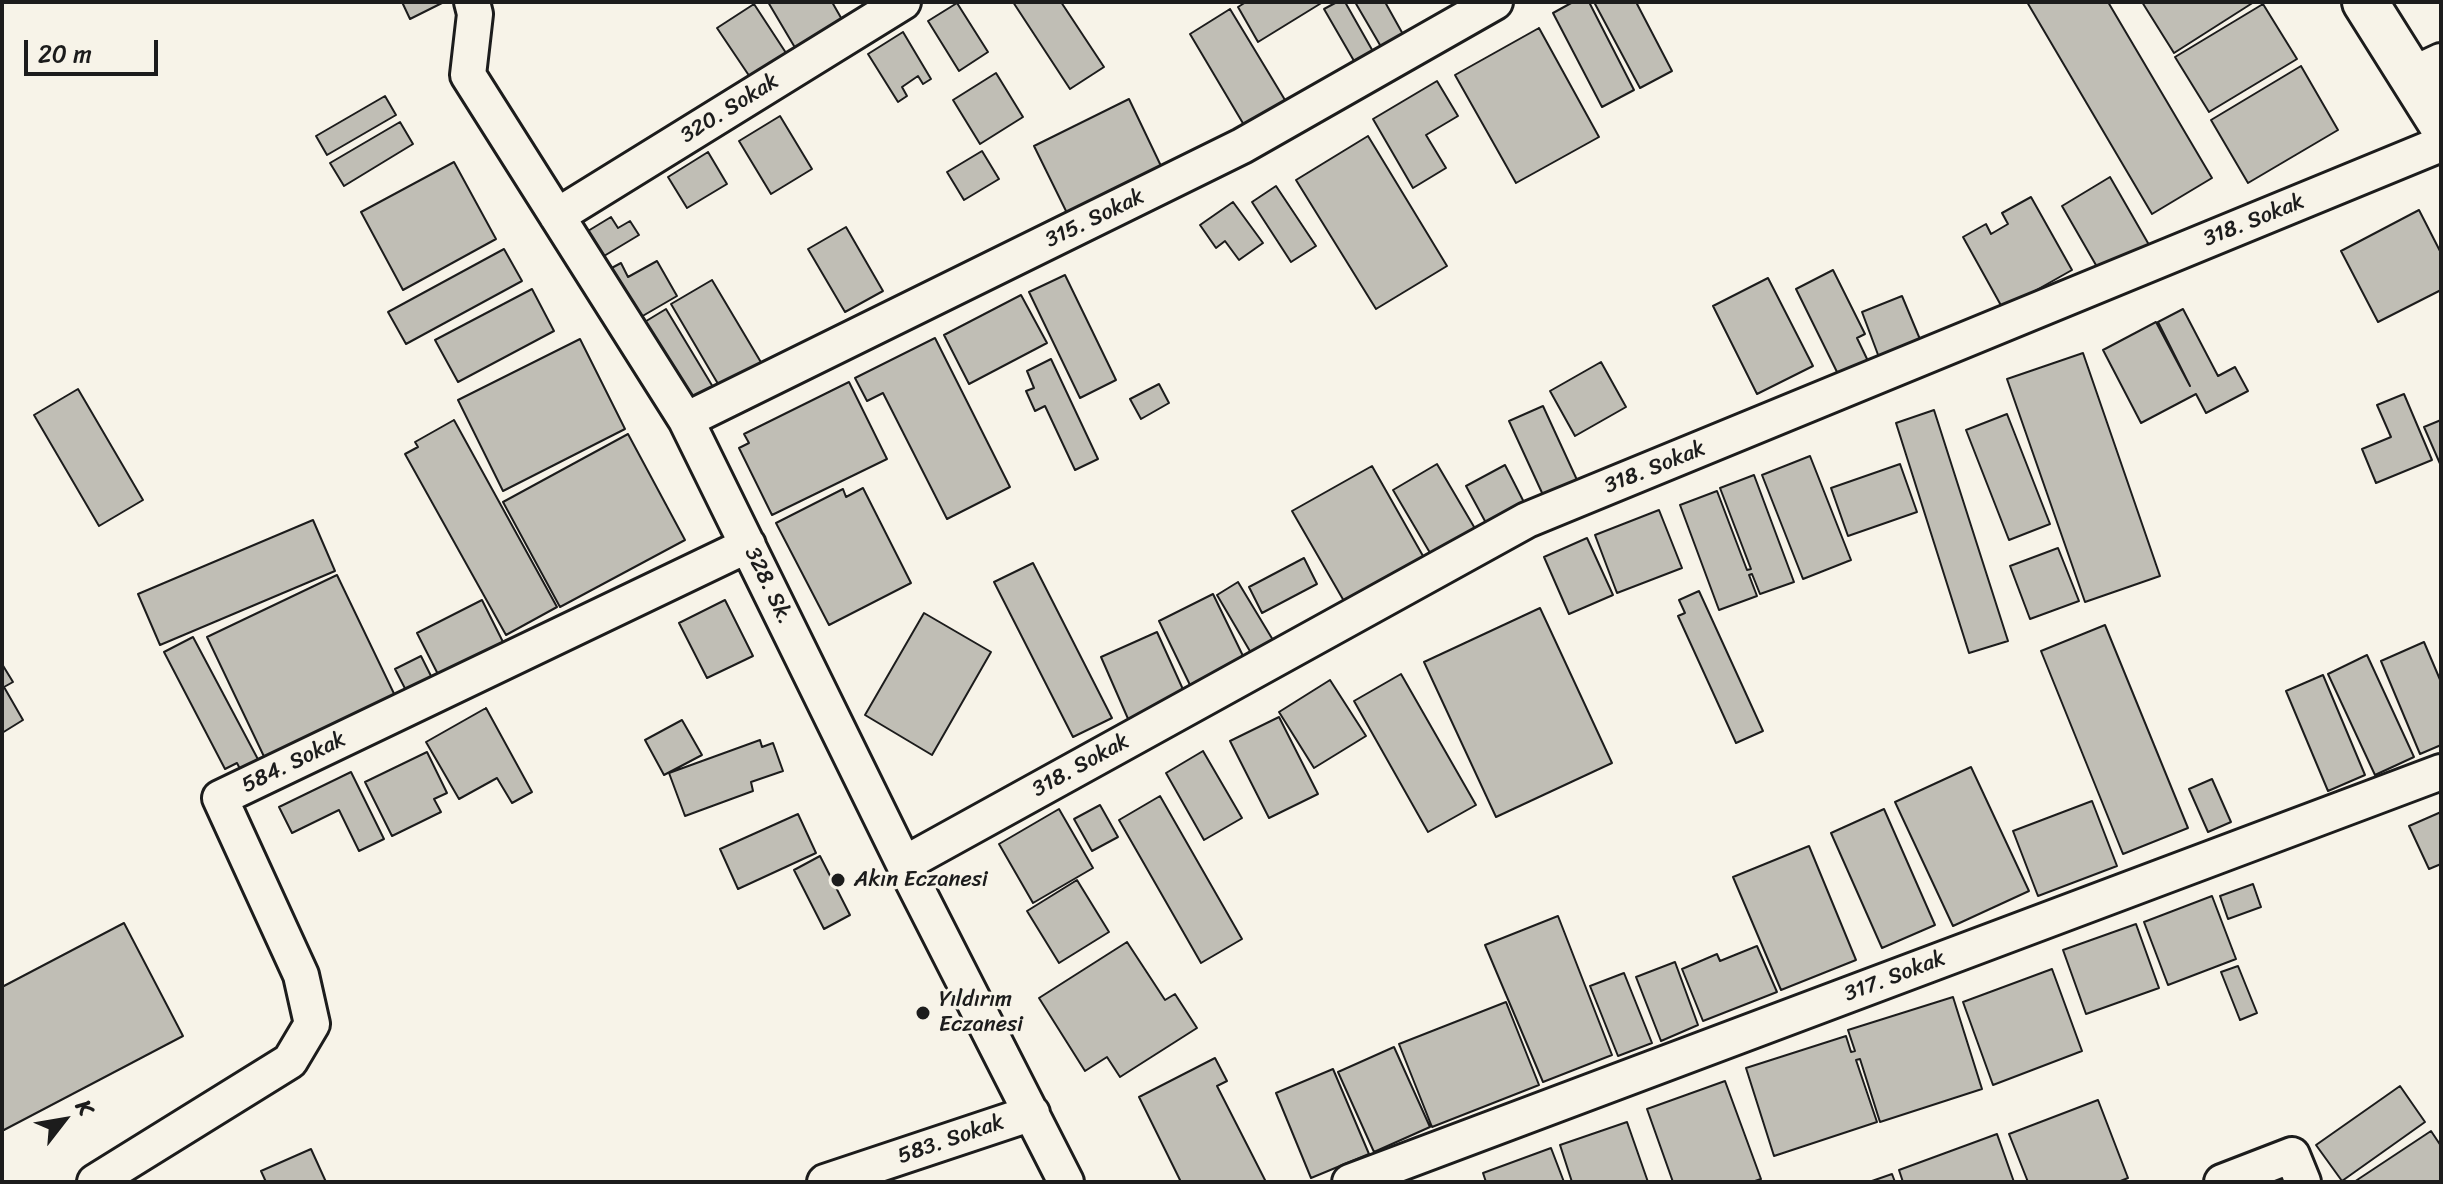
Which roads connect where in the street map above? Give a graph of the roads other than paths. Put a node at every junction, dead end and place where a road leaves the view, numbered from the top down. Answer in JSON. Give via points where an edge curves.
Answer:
{"nodes":[{"id":1,"x":472,"y":2,"type":"edge"},
{"id":2,"x":903,"y":2,"type":"edge"},
{"id":3,"x":1495,"y":2,"type":"edge"},
{"id":4,"x":2365,"y":2,"type":"edge"},
{"id":5,"x":2426,"y":68,"type":"edge"},
{"id":6,"x":2441,"y":123,"type":"edge"},
{"id":7,"x":2441,"y":144,"type":"edge"},
{"id":8,"x":557,"y":216,"type":"junction"},
{"id":9,"x":686,"y":420,"type":"junction"},
{"id":10,"x":748,"y":545,"type":"junction"},
{"id":11,"x":2441,"y":772,"type":"edge"},
{"id":12,"x":904,"y":864,"type":"junction"},
{"id":13,"x":1032,"y":1113,"type":"junction"},
{"id":14,"x":1366,"y":1179,"type":"edge"},
{"id":15,"x":95,"y":1182,"type":"edge"},
{"id":16,"x":825,"y":1182,"type":"edge"},
{"id":17,"x":1066,"y":1182,"type":"edge"},
{"id":18,"x":2222,"y":1182,"type":"edge"},
{"id":19,"x":2303,"y":1182,"type":"edge"}],
"edges":[{"from":1,"to":8,"type":"street","name":"328. Sk.","via":[[468,75]]},
{"from":2,"to":8,"type":"street","name":"320. Sokak"},
{"from":3,"to":9,"type":"street","name":"315. Sokak","via":[[1242,146]]},
{"from":4,"to":5,"type":"main road"},
{"from":5,"to":6,"type":"main road"},
{"from":7,"to":12,"type":"street","name":"318. Sokak","via":[[1527,520]]},
{"from":8,"to":9,"type":"street","name":"328. Sk."},
{"from":9,"to":10,"type":"street","name":"328. Sk."},
{"from":10,"to":12,"type":"street","name":"328. Sk."},
{"from":10,"to":15,"type":"street","name":"584. Sokak","via":[[220,798],[301,975],[312,1024],[290,1061]]},
{"from":11,"to":14,"type":"street","name":"317. Sokak"},
{"from":12,"to":13,"type":"street","name":"328. Sk."},
{"from":13,"to":16,"type":"street","name":"583. Sokak"},
{"from":13,"to":17,"type":"street","name":"328. Sk."},
{"from":18,"to":19,"type":"street","via":[[2292,1155]]}]}
